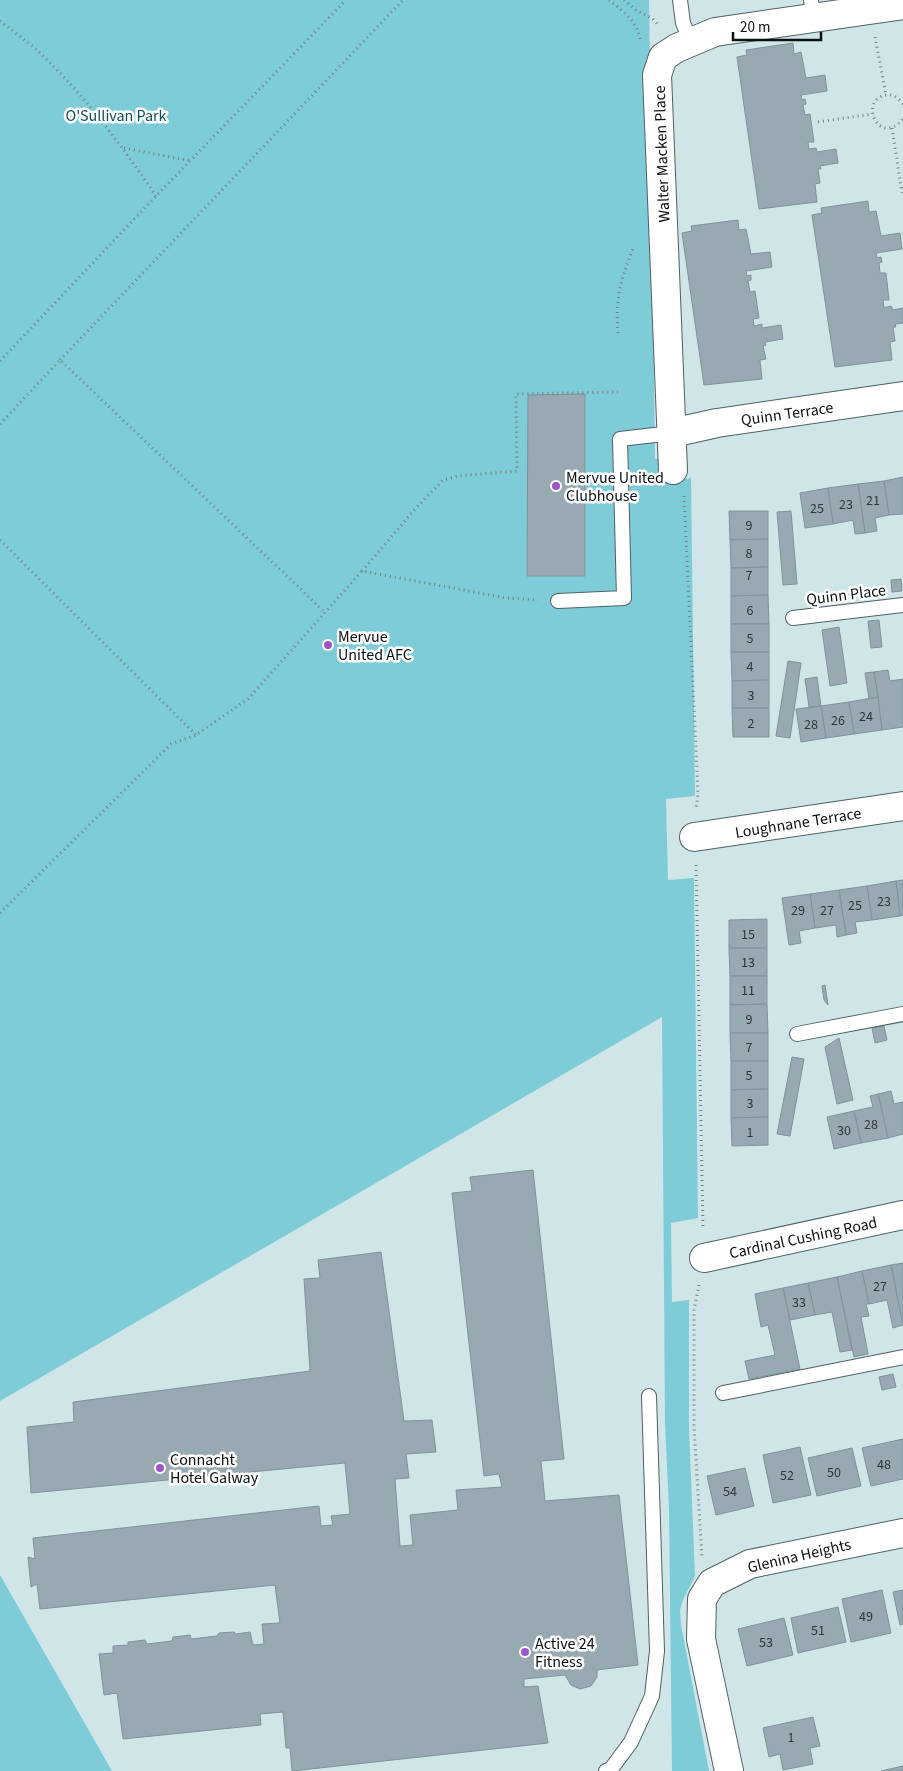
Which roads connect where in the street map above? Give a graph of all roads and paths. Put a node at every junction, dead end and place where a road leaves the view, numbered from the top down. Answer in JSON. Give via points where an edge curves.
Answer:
{"nodes":[{"id":1,"x":346,"y":0,"type":"edge"},
{"id":2,"x":403,"y":0,"type":"edge"},
{"id":3,"x":624,"y":0,"type":"edge"},
{"id":4,"x":680,"y":0,"type":"edge"},
{"id":5,"x":903,"y":5,"type":"edge"},
{"id":6,"x":812,"y":9,"type":"edge"},
{"id":7,"x":870,"y":10,"type":"junction"},
{"id":8,"x":0,"y":21,"type":"edge"},
{"id":9,"x":684,"y":45,"type":"junction"},
{"id":10,"x":886,"y":96,"type":"junction"},
{"id":11,"x":903,"y":104,"type":"edge"},
{"id":12,"x":872,"y":114,"type":"junction"},
{"id":13,"x":903,"y":119,"type":"edge"},
{"id":14,"x":818,"y":122,"type":"dead end"},
{"id":15,"x":892,"y":128,"type":"junction"},
{"id":16,"x":123,"y":148,"type":"junction"},
{"id":17,"x":192,"y":161,"type":"junction"},
{"id":18,"x":902,"y":193,"type":"dead end"},
{"id":19,"x":156,"y":196,"type":"junction"},
{"id":20,"x":60,"y":360,"type":"junction"},
{"id":21,"x":0,"y":361,"type":"edge"},
{"id":22,"x":618,"y":392,"type":"dead end"},
{"id":23,"x":903,"y":396,"type":"edge"},
{"id":24,"x":0,"y":424,"type":"edge"},
{"id":25,"x":672,"y":433,"type":"junction"},
{"id":26,"x":674,"y":470,"type":"joint"},
{"id":27,"x":0,"y":540,"type":"edge"},
{"id":28,"x":362,"y":571,"type":"junction"},
{"id":29,"x":558,"y":601,"type":"joint"},
{"id":30,"x":903,"y":604,"type":"edge"},
{"id":31,"x":325,"y":614,"type":"junction"},
{"id":32,"x":794,"y":618,"type":"dead end"},
{"id":33,"x":196,"y":735,"type":"junction"},
{"id":34,"x":903,"y":806,"type":"edge"},
{"id":35,"x":694,"y":837,"type":"junction"},
{"id":36,"x":0,"y":913,"type":"edge"},
{"id":37,"x":903,"y":1014,"type":"edge"},
{"id":38,"x":797,"y":1034,"type":"dead end"},
{"id":39,"x":903,"y":1215,"type":"edge"},
{"id":40,"x":704,"y":1258,"type":"junction"},
{"id":41,"x":903,"y":1358,"type":"edge"},
{"id":42,"x":723,"y":1393,"type":"dead end"},
{"id":43,"x":649,"y":1396,"type":"dead end"},
{"id":44,"x":903,"y":1533,"type":"edge"},
{"id":45,"x":712,"y":1583,"type":"junction"},
{"id":46,"x":606,"y":1771,"type":"edge"},
{"id":47,"x":729,"y":1771,"type":"edge"}],
"edges":[{"from":1,"to":17,"type":"path"},
{"from":2,"to":20,"type":"path"},
{"from":3,"to":9,"type":"path","via":[[638,12],[652,18],[663,34]]},
{"from":4,"to":9,"type":"lane"},
{"from":5,"to":7,"type":"street","name":"Walter Macken Place"},
{"from":6,"to":7,"type":"street","name":"Walter Macken Place"},
{"from":6,"to":9,"type":"street","name":"Walter Macken Place","via":[[715,32]]},
{"from":7,"to":10,"type":"path"},
{"from":8,"to":16,"type":"path","via":[[41,54]]},
{"from":9,"to":25,"type":"street","name":"Walter Macken Place","via":[[663,57],[657,75]]},
{"from":10,"to":11,"type":"path","via":[[897,97]]},
{"from":10,"to":12,"type":"path","via":[[875,102]]},
{"from":12,"to":14,"type":"path"},
{"from":12,"to":15,"type":"path","via":[[877,123]]},
{"from":13,"to":15,"type":"path"},
{"from":15,"to":18,"type":"path"},
{"from":16,"to":17,"type":"path"},
{"from":16,"to":19,"type":"path"},
{"from":17,"to":19,"type":"path"},
{"from":19,"to":21,"type":"path"},
{"from":20,"to":24,"type":"path"},
{"from":20,"to":31,"type":"path","via":[[310,596]]},
{"from":22,"to":28,"type":"path","via":[[516,394],[518,471],[443,480]]},
{"from":23,"to":25,"type":"street","name":"Quinn Terrace","via":[[717,423]]},
{"from":25,"to":26,"type":"street","name":"Walter Macken Place"},
{"from":25,"to":29,"type":"lane","via":[[620,439],[624,598]]},
{"from":26,"to":35,"type":"path","via":[[684,487],[697,785]]},
{"from":27,"to":33,"type":"path"},
{"from":28,"to":29,"type":"path","via":[[506,598]]},
{"from":28,"to":31,"type":"path"},
{"from":30,"to":32,"type":"lane","name":"Quinn Place"},
{"from":31,"to":33,"type":"path","via":[[248,699]]},
{"from":33,"to":36,"type":"path","via":[[171,744]]},
{"from":34,"to":35,"type":"street","name":"Loughnane Terrace"},
{"from":35,"to":40,"type":"path"},
{"from":37,"to":38,"type":"lane"},
{"from":39,"to":40,"type":"street","name":"Cardinal Cushing Road"},
{"from":40,"to":45,"type":"path","via":[[694,1310],[694,1426],[702,1558]]},
{"from":41,"to":42,"type":"lane"},
{"from":43,"to":46,"type":"lane","via":[[657,1651],[652,1696],[632,1742]]},
{"from":44,"to":45,"type":"street","name":"Glenina Heights","via":[[750,1564]]},
{"from":45,"to":47,"type":"street","via":[[702,1599],[700,1639]]}]}
